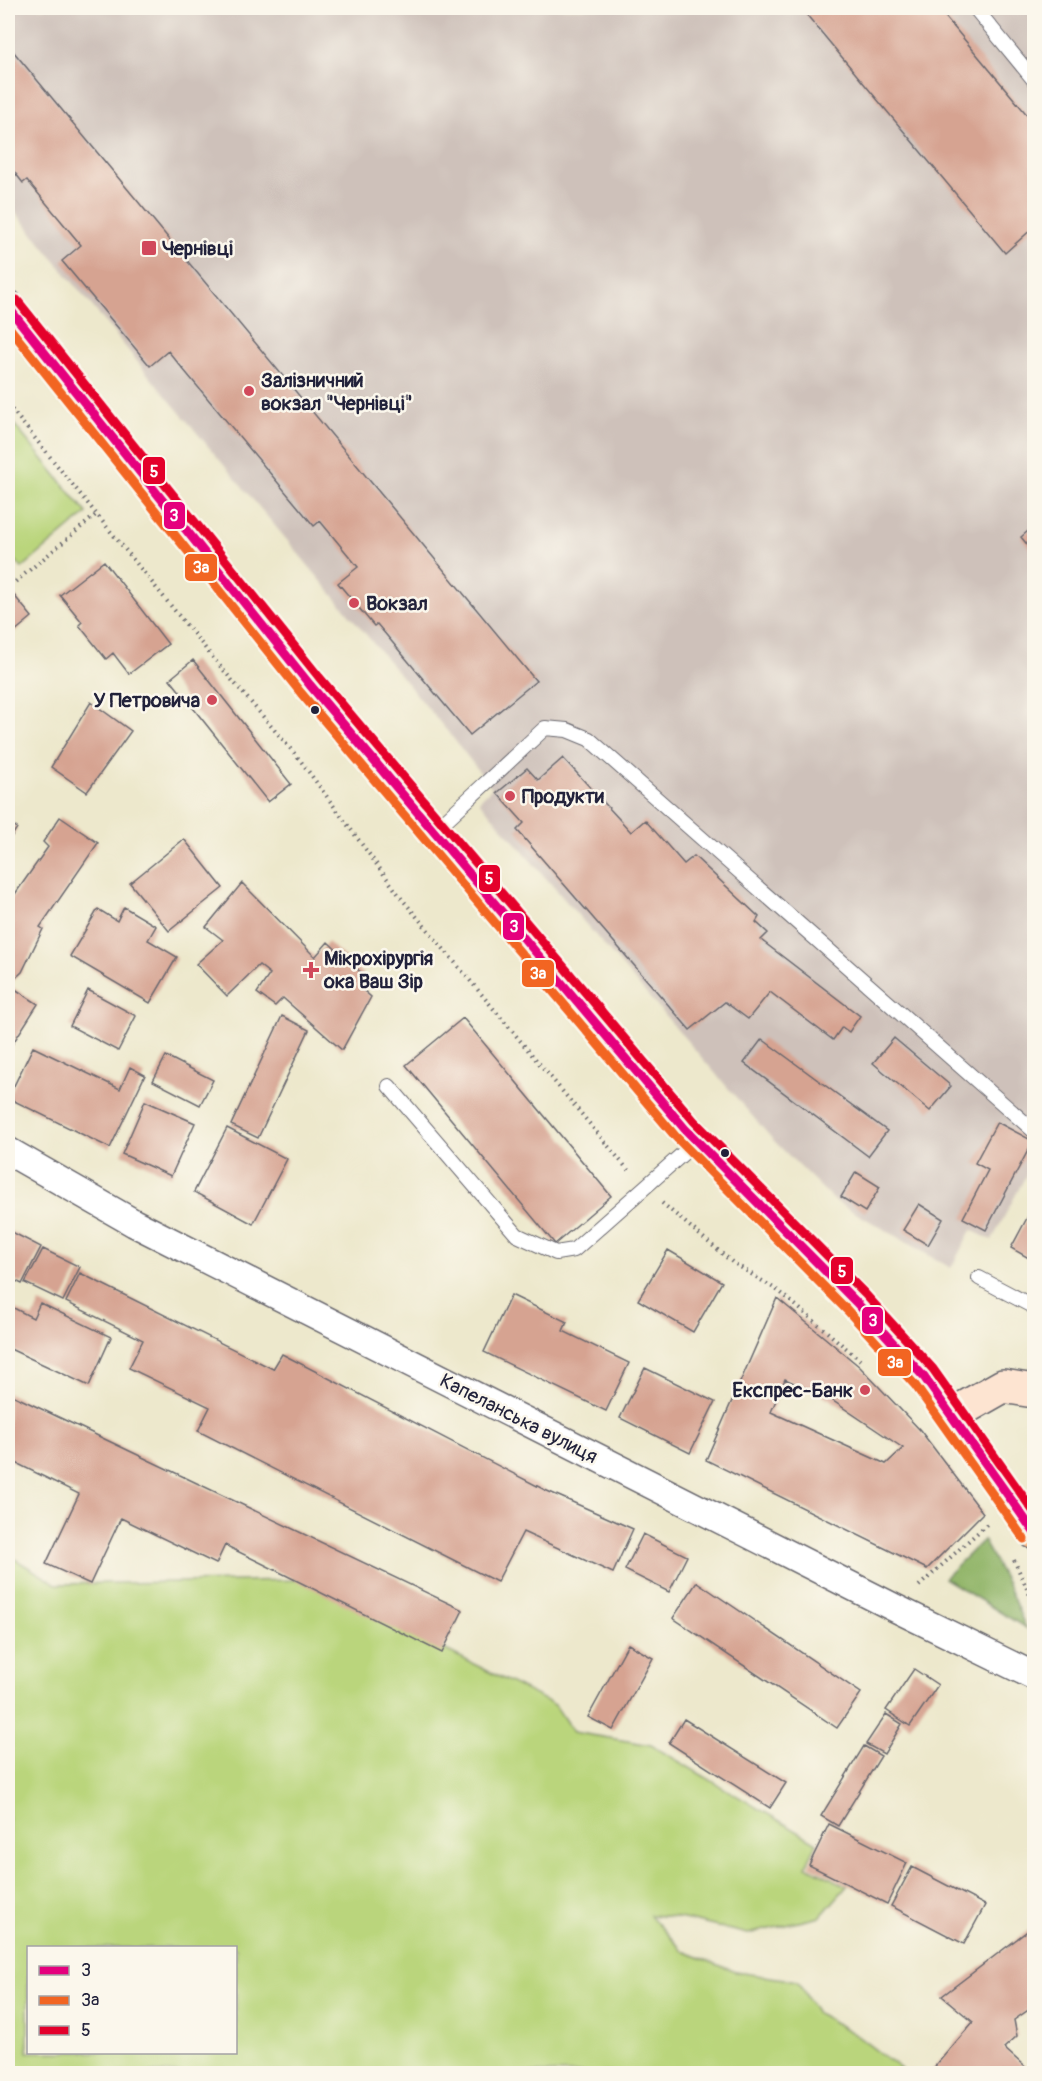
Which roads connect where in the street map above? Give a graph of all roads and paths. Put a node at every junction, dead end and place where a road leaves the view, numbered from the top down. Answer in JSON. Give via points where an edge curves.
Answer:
{"nodes":[{"id":1,"x":975,"y":8,"type":"edge"},
{"id":2,"x":1035,"y":80,"type":"edge"},
{"id":3,"x":8,"y":307,"type":"edge"},
{"id":4,"x":8,"y":405,"type":"edge"},
{"id":5,"x":97,"y":514,"type":"junction"},
{"id":6,"x":8,"y":575,"type":"edge"},
{"id":7,"x":434,"y":831,"type":"junction"},
{"id":8,"x":389,"y":1086,"type":"dead end"},
{"id":9,"x":1035,"y":1131,"type":"edge"},
{"id":10,"x":696,"y":1142,"type":"junction"},
{"id":11,"x":8,"y":1151,"type":"edge"},
{"id":12,"x":644,"y":1188,"type":"junction"},
{"id":13,"x":979,"y":1278,"type":"dead end"},
{"id":14,"x":1035,"y":1307,"type":"edge"},
{"id":15,"x":867,"y":1366,"type":"dead end"},
{"id":16,"x":1035,"y":1391,"type":"edge"},
{"id":17,"x":952,"y":1415,"type":"junction"},
{"id":18,"x":994,"y":1518,"type":"dead end"},
{"id":19,"x":1022,"y":1541,"type":"edge"},
{"id":20,"x":935,"y":1573,"type":"dead end"},
{"id":21,"x":1035,"y":1604,"type":"edge"},
{"id":22,"x":1035,"y":1676,"type":"edge"}],
"edges":[{"from":1,"to":2,"type":"lane"},
{"from":3,"to":7,"type":"main road","via":[[310,685]]},
{"from":4,"to":5,"type":"path"},
{"from":5,"to":6,"type":"path","via":[[14,583]]},
{"from":5,"to":12,"type":"path","via":[[300,760],[402,899]]},
{"from":7,"to":9,"type":"lane","via":[[545,728],[567,730],[589,739]]},
{"from":7,"to":10,"type":"main road"},
{"from":8,"to":12,"type":"lane","via":[[516,1235],[556,1253],[574,1250]]},
{"from":10,"to":12,"type":"lane"},
{"from":10,"to":17,"type":"main road","via":[[856,1302],[924,1377]]},
{"from":11,"to":22,"type":"street","name":"Капеланська вулиця","via":[[134,1223]]},
{"from":12,"to":15,"type":"path","via":[[732,1262],[780,1292]]},
{"from":13,"to":14,"type":"lane"},
{"from":16,"to":17,"type":"street","via":[[1002,1386]]},
{"from":17,"to":19,"type":"main road"},
{"from":18,"to":20,"type":"path"},
{"from":19,"to":21,"type":"path"}]}
